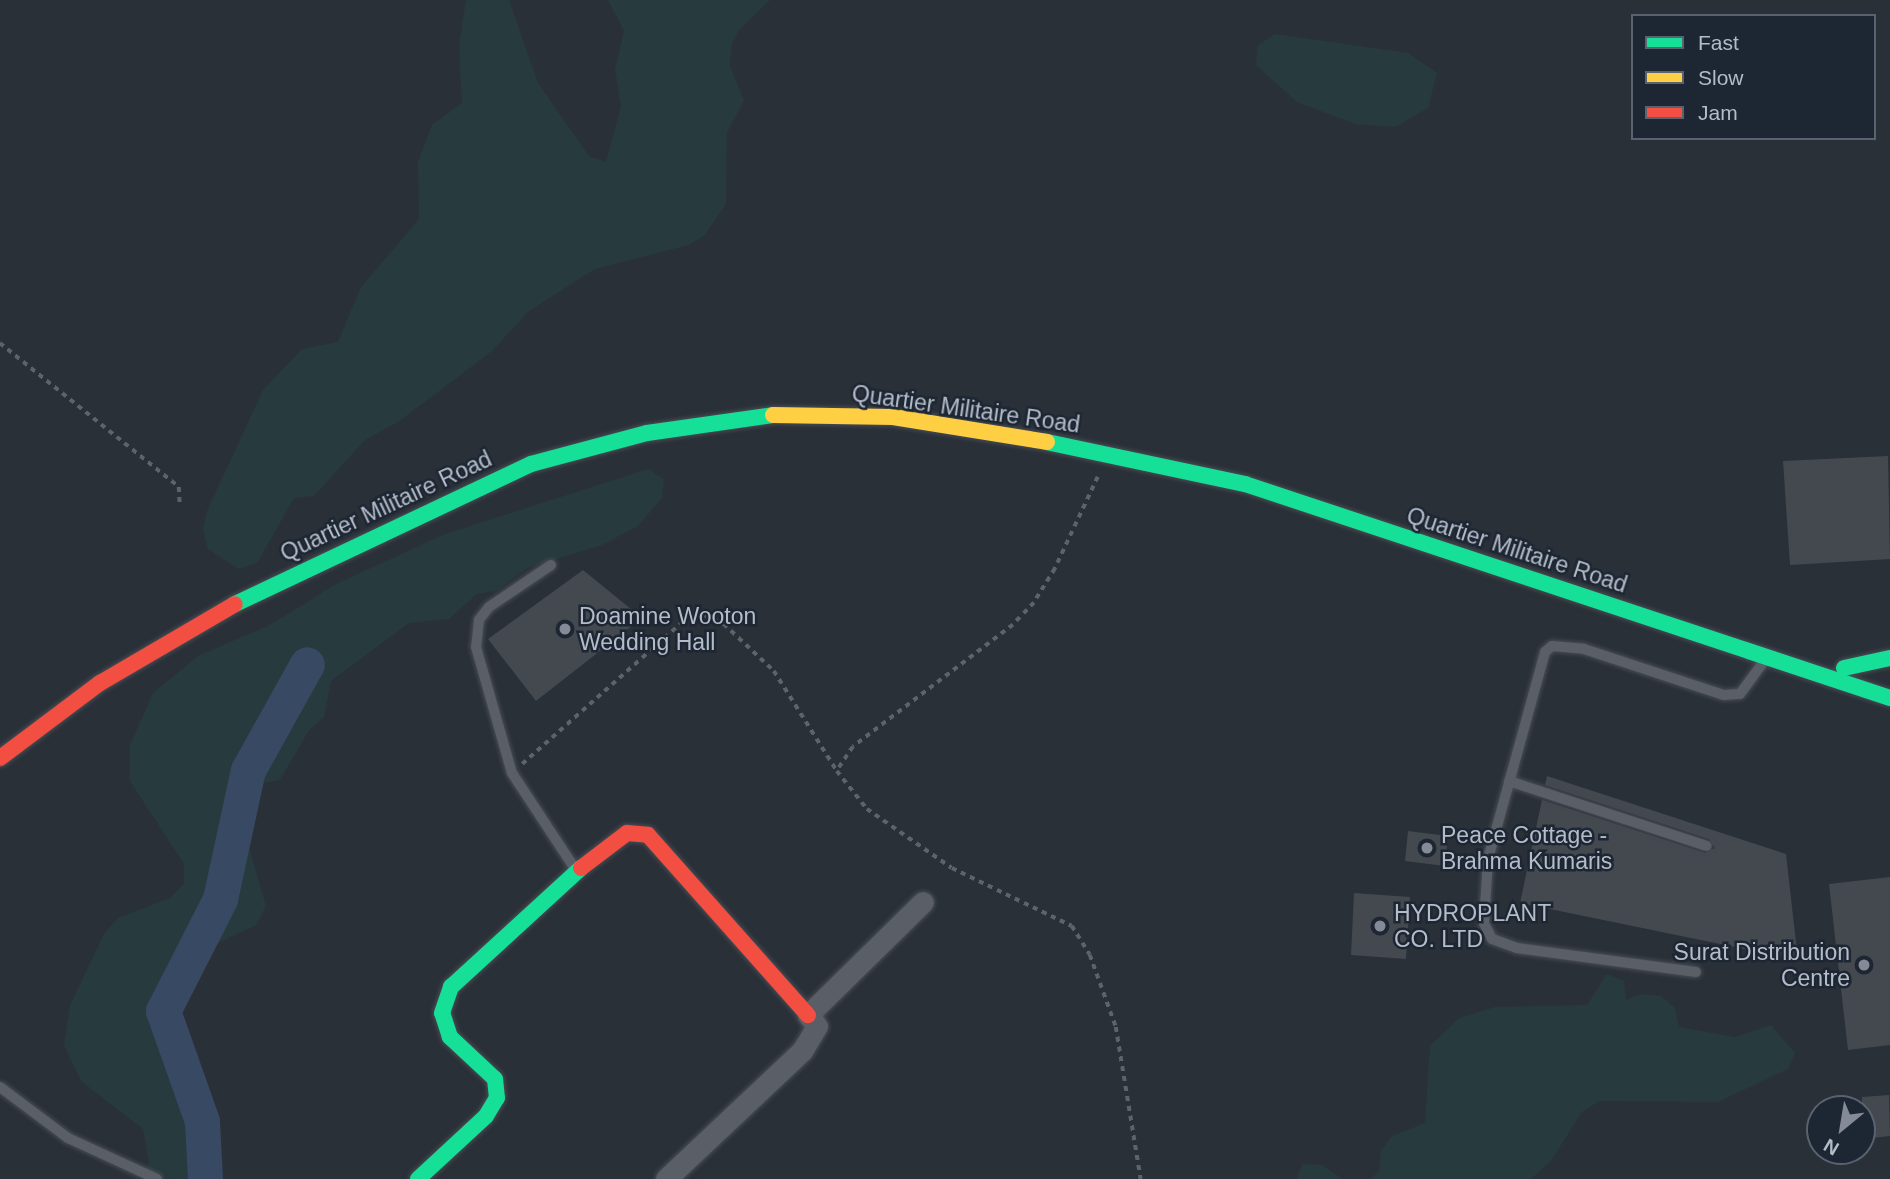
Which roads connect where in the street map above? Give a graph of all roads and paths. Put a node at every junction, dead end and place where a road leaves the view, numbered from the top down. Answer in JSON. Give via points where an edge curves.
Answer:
{"nodes":[{"id":1,"x":0,"y":343,"type":"edge"},
{"id":2,"x":1110,"y":453,"type":"junction"},
{"id":3,"x":180,"y":507,"type":"dead end"},
{"id":4,"x":551,"y":565,"type":"dead end"},
{"id":5,"x":1767,"y":658,"type":"junction"},
{"id":6,"x":1890,"y":658,"type":"edge"},
{"id":7,"x":1844,"y":668,"type":"junction"},
{"id":8,"x":1890,"y":679,"type":"edge"},
{"id":9,"x":1890,"y":698,"type":"edge"},
{"id":10,"x":0,"y":758,"type":"edge"},
{"id":11,"x":836,"y":771,"type":"junction"},
{"id":12,"x":512,"y":773,"type":"junction"},
{"id":13,"x":1509,"y":781,"type":"junction"},
{"id":14,"x":1707,"y":846,"type":"dead end"},
{"id":15,"x":578,"y":872,"type":"junction"},
{"id":16,"x":923,"y":902,"type":"dead end"},
{"id":17,"x":1696,"y":972,"type":"dead end"},
{"id":18,"x":808,"y":1015,"type":"junction"},
{"id":19,"x":0,"y":1087,"type":"edge"},
{"id":20,"x":157,"y":1179,"type":"edge"},
{"id":21,"x":418,"y":1179,"type":"edge"},
{"id":22,"x":666,"y":1179,"type":"edge"},
{"id":23,"x":1140,"y":1179,"type":"edge"}],
"edges":[{"from":1,"to":3,"type":"path","via":[[179,487]]},
{"from":2,"to":5,"type":"main road","name":"Quartier Militaire Road","via":[[1245,484]]},
{"from":2,"to":10,"type":"main road","name":"Quartier Militaire Road","via":[[893,417],[776,414],[647,433],[531,464],[243,599],[100,683]]},
{"from":2,"to":11,"type":"path","via":[[1034,603],[1013,625],[853,747]]},
{"from":4,"to":12,"type":"lane","via":[[489,607],[479,620],[475,647]]},
{"from":5,"to":7,"type":"main road","name":"Quartier Militaire Road"},
{"from":5,"to":9,"type":"main road","name":"Quartier Militaire Road"},
{"from":5,"to":13,"type":"lane","via":[[1740,695],[1724,695],[1584,649],[1552,646],[1545,652]]},
{"from":6,"to":7,"type":"main road"},
{"from":7,"to":8,"type":"main road","name":"Quartier Militaire Road"},
{"from":11,"to":12,"type":"path","via":[[774,671],[724,624],[695,611]]},
{"from":11,"to":23,"type":"path","via":[[867,809],[952,869],[1072,926],[1090,955],[1116,1027]]},
{"from":12,"to":15,"type":"lane"},
{"from":13,"to":14,"type":"lane"},
{"from":13,"to":17,"type":"lane","via":[[1488,859],[1484,923],[1492,939],[1517,948]]},
{"from":15,"to":18,"type":"main road","via":[[627,833],[648,835]]},
{"from":15,"to":21,"type":"main road","via":[[451,987],[442,1013],[450,1037],[495,1079],[497,1098],[486,1116]]},
{"from":16,"to":18,"type":"street"},
{"from":18,"to":22,"type":"street","via":[[817,1026],[802,1051]]},
{"from":19,"to":20,"type":"lane","via":[[68,1138]]}]}
